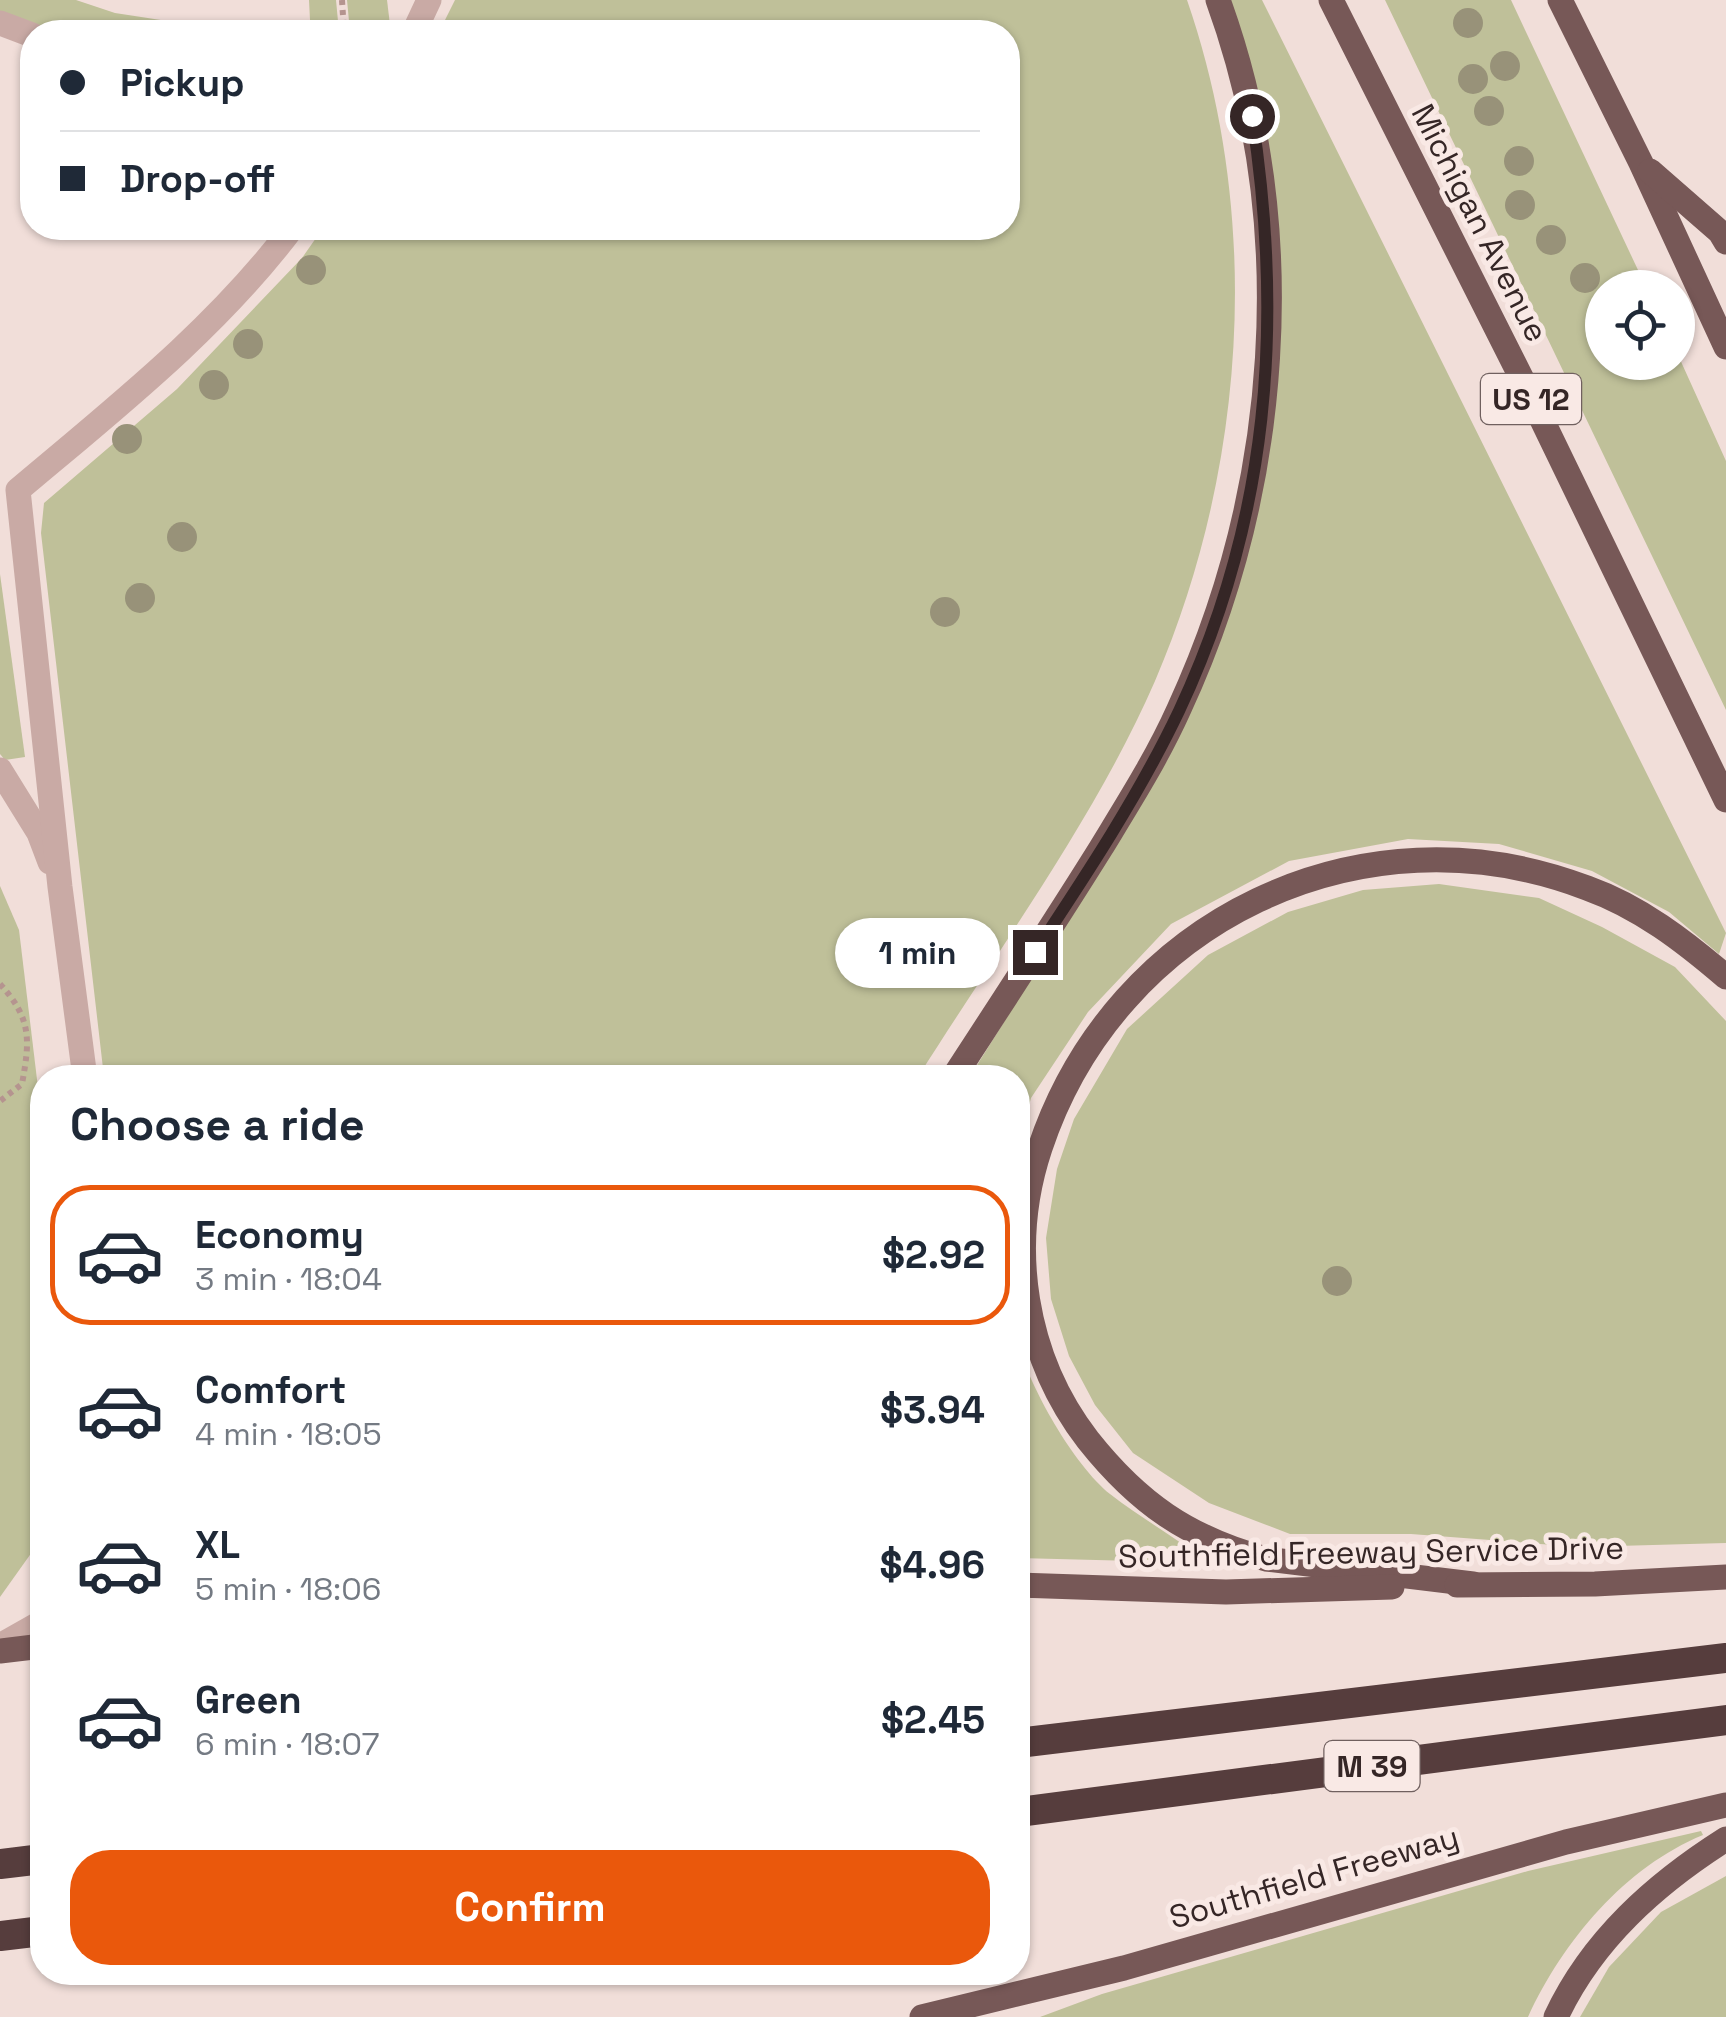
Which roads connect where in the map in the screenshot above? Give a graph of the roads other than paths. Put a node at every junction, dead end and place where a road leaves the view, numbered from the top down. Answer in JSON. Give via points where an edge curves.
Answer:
{"nodes":[{"id":1,"x":1218,"y":0,"type":"edge"},
{"id":2,"x":1332,"y":0,"type":"edge"},
{"id":3,"x":1560,"y":0,"type":"edge"},
{"id":4,"x":1641,"y":163,"type":"junction"},
{"id":5,"x":283,"y":240,"type":"edge"},
{"id":6,"x":1726,"y":242,"type":"edge"},
{"id":7,"x":1726,"y":347,"type":"edge"},
{"id":8,"x":9,"y":497,"type":"edge"},
{"id":9,"x":0,"y":770,"type":"edge"},
{"id":10,"x":1726,"y":800,"type":"edge"},
{"id":11,"x":60,"y":887,"type":"junction"},
{"id":12,"x":1726,"y":976,"type":"edge"},
{"id":13,"x":83,"y":1065,"type":"edge"},
{"id":14,"x":962,"y":1065,"type":"edge"},
{"id":15,"x":1030,"y":1175,"type":"edge"},
{"id":16,"x":1030,"y":1313,"type":"edge"},
{"id":17,"x":1726,"y":1577,"type":"edge"},
{"id":18,"x":1473,"y":1584,"type":"junction"},
{"id":19,"x":1030,"y":1585,"type":"edge"},
{"id":20,"x":30,"y":1629,"type":"edge"},
{"id":21,"x":30,"y":1647,"type":"edge"},
{"id":22,"x":0,"y":1648,"type":"edge"},
{"id":23,"x":1726,"y":1658,"type":"edge"},
{"id":24,"x":1726,"y":1720,"type":"edge"},
{"id":25,"x":1030,"y":1742,"type":"edge"},
{"id":26,"x":1726,"y":1805,"type":"edge"},
{"id":27,"x":1030,"y":1810,"type":"edge"},
{"id":28,"x":1726,"y":1839,"type":"edge"},
{"id":29,"x":30,"y":1860,"type":"edge"},
{"id":30,"x":0,"y":1864,"type":"edge"},
{"id":31,"x":30,"y":1932,"type":"edge"},
{"id":32,"x":0,"y":1936,"type":"edge"},
{"id":33,"x":922,"y":2017,"type":"edge"},
{"id":34,"x":1556,"y":2017,"type":"edge"}],
"edges":[{"from":1,"to":14,"type":"main road","via":[[1252,116],[1270,283],[1266,386],[1237,552],[1212,631],[1152,765]]},
{"from":2,"to":10,"type":"main road","name":"Michigan Avenue","number":"US 12"},
{"from":3,"to":4,"type":"main road"},
{"from":4,"to":6,"type":"main road"},
{"from":4,"to":7,"type":"main road"},
{"from":5,"to":8,"type":"street","via":[[201,330]]},
{"from":8,"to":11,"type":"street"},
{"from":9,"to":11,"type":"street","via":[[38,833]]},
{"from":11,"to":13,"type":"street"},
{"from":12,"to":15,"type":"main road","via":[[1637,911],[1536,872],[1425,860],[1331,872],[1233,912],[1173,951],[1124,998],[1083,1052]]},
{"from":16,"to":18,"type":"main road","via":[[1044,1364],[1071,1418],[1110,1468],[1190,1532],[1266,1559]]},
{"from":17,"to":18,"type":"main road","name":"Southfield Freeway Service Drive"},
{"from":18,"to":19,"type":"main road","name":"Southfield Freeway Service Drive","via":[[1226,1592]]},
{"from":20,"to":22,"type":"street"},
{"from":21,"to":22,"type":"main road"},
{"from":23,"to":25,"type":"highway","number":"M 39"},
{"from":24,"to":27,"type":"highway","number":"M 39"},
{"from":26,"to":33,"type":"main road","name":"Southfield Freeway","via":[[1566,1842],[1124,1968]]},
{"from":28,"to":34,"type":"main road","via":[[1624,1917]]},
{"from":29,"to":30,"type":"highway"},
{"from":31,"to":32,"type":"highway"}]}
